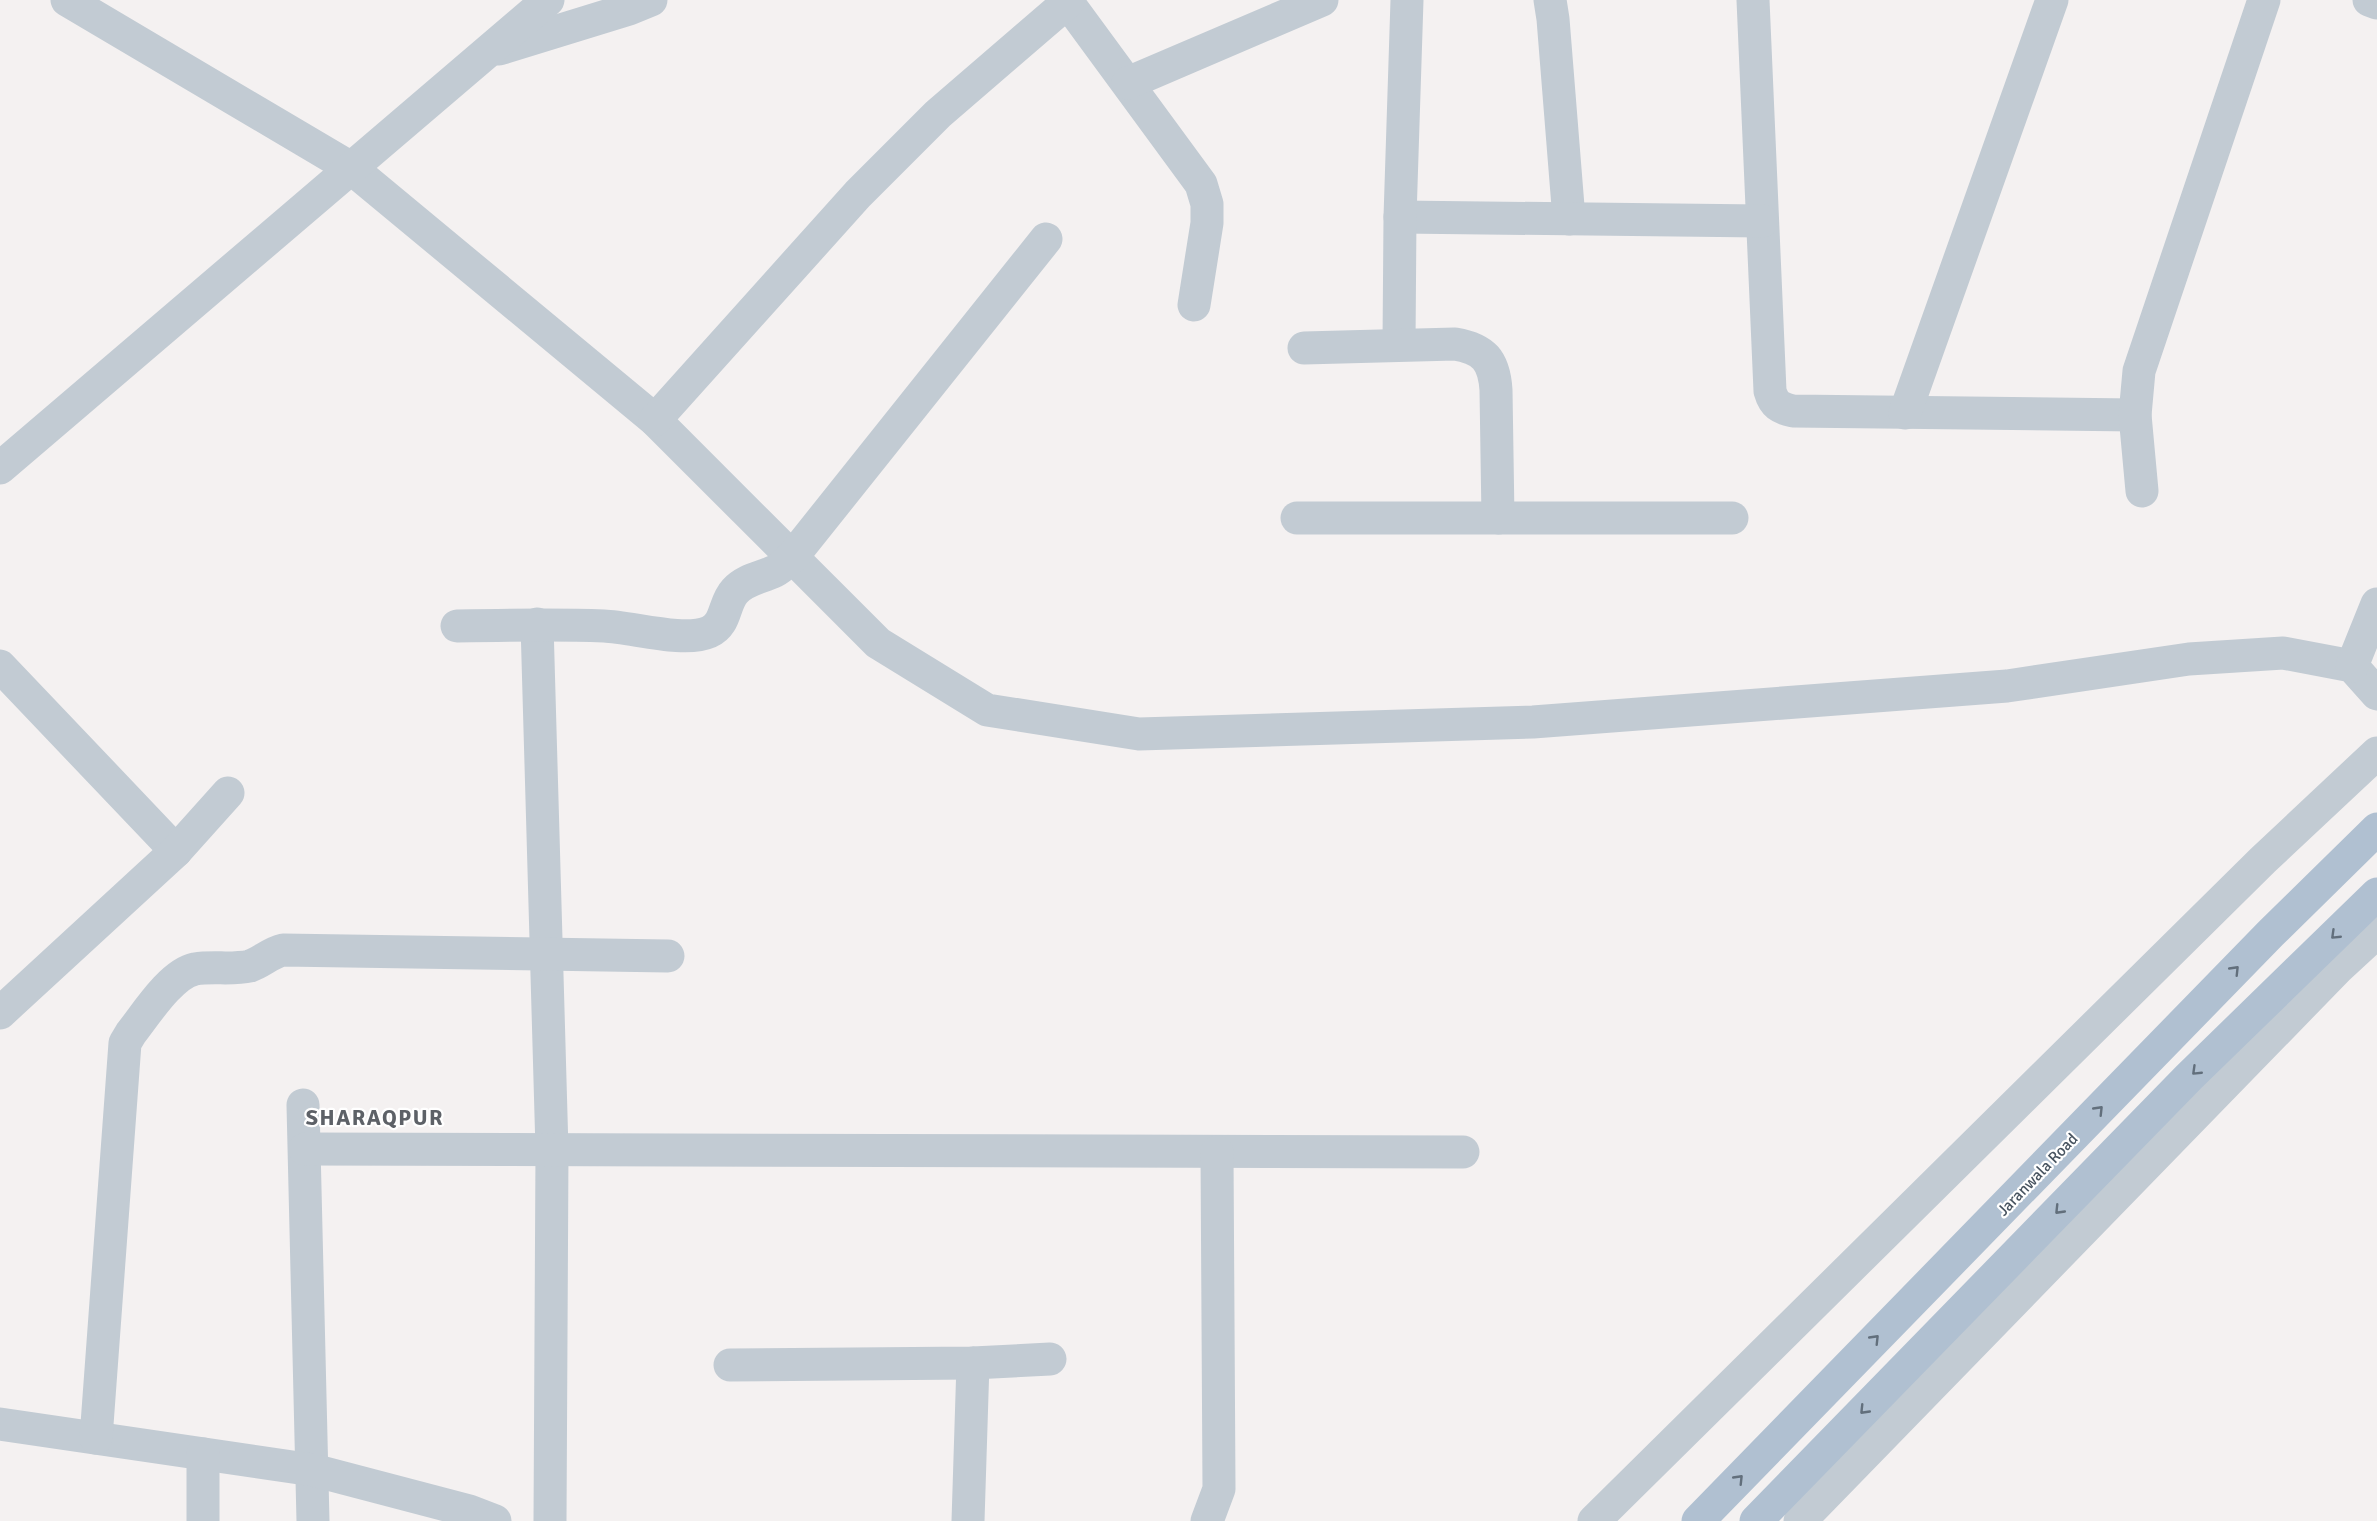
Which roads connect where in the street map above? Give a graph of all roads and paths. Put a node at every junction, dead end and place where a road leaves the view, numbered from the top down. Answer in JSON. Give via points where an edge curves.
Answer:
{"nodes":[{"id":1,"x":67,"y":0,"type":"edge"},
{"id":2,"x":548,"y":0,"type":"edge"},
{"id":3,"x":651,"y":0,"type":"edge"},
{"id":4,"x":1322,"y":0,"type":"edge"},
{"id":5,"x":1407,"y":0,"type":"edge"},
{"id":6,"x":1550,"y":0,"type":"edge"},
{"id":7,"x":1753,"y":0,"type":"edge"},
{"id":8,"x":2052,"y":0,"type":"edge"},
{"id":9,"x":2264,"y":0,"type":"edge"},
{"id":10,"x":2368,"y":0,"type":"edge"},
{"id":11,"x":1067,"y":1,"type":"edge"},
{"id":12,"x":2377,"y":3,"type":"edge"},
{"id":13,"x":487,"y":52,"type":"junction"},
{"id":14,"x":1128,"y":83,"type":"junction"},
{"id":15,"x":351,"y":168,"type":"junction"},
{"id":16,"x":1400,"y":217,"type":"junction"},
{"id":17,"x":1569,"y":219,"type":"junction"},
{"id":18,"x":1762,"y":220,"type":"junction"},
{"id":19,"x":1046,"y":239,"type":"dead end"},
{"id":20,"x":1194,"y":305,"type":"dead end"},
{"id":21,"x":1399,"y":344,"type":"junction"},
{"id":22,"x":1304,"y":348,"type":"dead end"},
{"id":23,"x":1905,"y":412,"type":"junction"},
{"id":24,"x":2135,"y":415,"type":"junction"},
{"id":25,"x":656,"y":420,"type":"junction"},
{"id":26,"x":0,"y":468,"type":"edge"},
{"id":27,"x":2142,"y":491,"type":"dead end"},
{"id":28,"x":1297,"y":518,"type":"dead end"},
{"id":29,"x":1498,"y":518,"type":"junction"},
{"id":30,"x":1732,"y":518,"type":"dead end"},
{"id":31,"x":793,"y":556,"type":"junction"},
{"id":32,"x":2377,"y":604,"type":"edge"},
{"id":33,"x":537,"y":624,"type":"junction"},
{"id":34,"x":457,"y":626,"type":"dead end"},
{"id":35,"x":0,"y":666,"type":"edge"},
{"id":36,"x":2352,"y":666,"type":"junction"},
{"id":37,"x":2377,"y":694,"type":"edge"},
{"id":38,"x":2377,"y":753,"type":"edge"},
{"id":39,"x":228,"y":793,"type":"dead end"},
{"id":40,"x":2377,"y":829,"type":"edge"},
{"id":41,"x":176,"y":851,"type":"junction"},
{"id":42,"x":2377,"y":894,"type":"edge"},
{"id":43,"x":2377,"y":932,"type":"edge"},
{"id":44,"x":546,"y":955,"type":"junction"},
{"id":45,"x":668,"y":956,"type":"dead end"},
{"id":46,"x":0,"y":1013,"type":"edge"},
{"id":47,"x":303,"y":1105,"type":"dead end"},
{"id":48,"x":305,"y":1149,"type":"junction"},
{"id":49,"x":552,"y":1150,"type":"junction"},
{"id":50,"x":1217,"y":1152,"type":"junction"},
{"id":51,"x":1462,"y":1152,"type":"dead end"},
{"id":52,"x":1050,"y":1359,"type":"dead end"},
{"id":53,"x":973,"y":1363,"type":"junction"},
{"id":54,"x":730,"y":1365,"type":"dead end"},
{"id":55,"x":0,"y":1424,"type":"edge"},
{"id":56,"x":96,"y":1438,"type":"junction"},
{"id":57,"x":203,"y":1454,"type":"junction"},
{"id":58,"x":313,"y":1470,"type":"junction"},
{"id":59,"x":203,"y":1521,"type":"edge"},
{"id":60,"x":313,"y":1521,"type":"edge"},
{"id":61,"x":495,"y":1521,"type":"edge"},
{"id":62,"x":550,"y":1521,"type":"edge"},
{"id":63,"x":968,"y":1521,"type":"edge"},
{"id":64,"x":1207,"y":1521,"type":"edge"},
{"id":65,"x":1594,"y":1521,"type":"edge"},
{"id":66,"x":1698,"y":1521,"type":"edge"},
{"id":67,"x":1756,"y":1521,"type":"edge"},
{"id":68,"x":1800,"y":1521,"type":"edge"}],
"edges":[{"from":1,"to":15,"type":"street"},
{"from":2,"to":13,"type":"street"},
{"from":3,"to":13,"type":"street"},
{"from":4,"to":14,"type":"street"},
{"from":5,"to":16,"type":"street"},
{"from":6,"to":17,"type":"street"},
{"from":7,"to":18,"type":"street"},
{"from":8,"to":23,"type":"street"},
{"from":9,"to":24,"type":"street","via":[[2139,371]]},
{"from":10,"to":12,"type":"street"},
{"from":11,"to":14,"type":"street"},
{"from":11,"to":25,"type":"street","via":[[938,114],[858,194]]},
{"from":13,"to":15,"type":"street"},
{"from":14,"to":20,"type":"street","via":[[1201,184],[1208,204]]},
{"from":15,"to":25,"type":"street"},
{"from":15,"to":26,"type":"street"},
{"from":16,"to":17,"type":"street"},
{"from":16,"to":21,"type":"street"},
{"from":17,"to":18,"type":"street"},
{"from":18,"to":23,"type":"street","via":[[1773,401],[1780,408],[1793,411]]},
{"from":19,"to":31,"type":"street"},
{"from":21,"to":22,"type":"street"},
{"from":21,"to":29,"type":"street","via":[[1455,344],[1473,347],[1487,357],[1497,390]]},
{"from":23,"to":24,"type":"street"},
{"from":24,"to":27,"type":"street"},
{"from":25,"to":31,"type":"street"},
{"from":28,"to":29,"type":"street"},
{"from":29,"to":30,"type":"street"},
{"from":31,"to":33,"type":"street","via":[[776,571],[740,586],[731,596],[724,618],[707,633]]},
{"from":31,"to":36,"type":"street","via":[[878,644],[987,710],[1139,734],[1533,722],[2007,686],[2189,659],[2283,653]]},
{"from":32,"to":36,"type":"street"},
{"from":33,"to":34,"type":"street"},
{"from":33,"to":44,"type":"street"},
{"from":35,"to":41,"type":"street"},
{"from":36,"to":37,"type":"street"},
{"from":38,"to":65,"type":"street","via":[[2263,860]]},
{"from":39,"to":41,"type":"street"},
{"from":66,"to":40,"type":"main road","name":"Jaranwala Road","one_way":true},
{"from":41,"to":46,"type":"street"},
{"from":42,"to":67,"type":"main road","one_way":true,"via":[[2189,1077]]},
{"from":43,"to":68,"type":"street"},
{"from":44,"to":45,"type":"street"},
{"from":44,"to":49,"type":"street"},
{"from":44,"to":56,"type":"street","via":[[283,950],[271,952],[253,965],[197,969],[176,978],[125,1043]]},
{"from":47,"to":48,"type":"street"},
{"from":48,"to":49,"type":"street"},
{"from":48,"to":58,"type":"street"},
{"from":49,"to":50,"type":"street"},
{"from":49,"to":62,"type":"street"},
{"from":50,"to":51,"type":"street"},
{"from":50,"to":64,"type":"street","via":[[1219,1489]]},
{"from":52,"to":53,"type":"street"},
{"from":53,"to":54,"type":"street"},
{"from":53,"to":63,"type":"street"},
{"from":55,"to":56,"type":"street"},
{"from":56,"to":57,"type":"street"},
{"from":57,"to":58,"type":"street"},
{"from":57,"to":59,"type":"street"},
{"from":58,"to":60,"type":"street"},
{"from":58,"to":61,"type":"street"}]}
